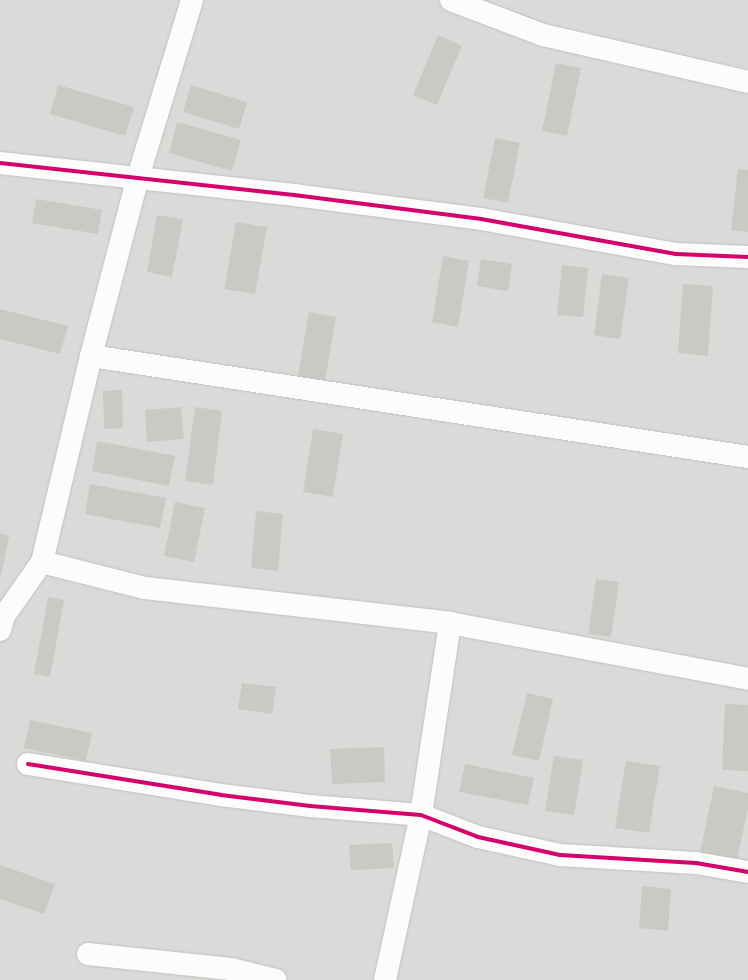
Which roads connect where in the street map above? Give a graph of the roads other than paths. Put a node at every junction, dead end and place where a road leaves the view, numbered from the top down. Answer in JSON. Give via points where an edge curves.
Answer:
{"nodes":[{"id":1,"x":192,"y":0,"type":"edge"},
{"id":2,"x":451,"y":0,"type":"edge"},
{"id":3,"x":748,"y":82,"type":"edge"},
{"id":4,"x":0,"y":163,"type":"edge"},
{"id":5,"x":138,"y":177,"type":"junction"},
{"id":6,"x":748,"y":257,"type":"edge"},
{"id":7,"x":91,"y":356,"type":"junction"},
{"id":8,"x":748,"y":458,"type":"edge"},
{"id":9,"x":42,"y":562,"type":"junction"},
{"id":10,"x":1,"y":621,"type":"edge"},
{"id":11,"x":450,"y":623,"type":"junction"},
{"id":12,"x":748,"y":679,"type":"edge"},
{"id":13,"x":28,"y":764,"type":"dead end"},
{"id":14,"x":421,"y":815,"type":"junction"},
{"id":15,"x":748,"y":872,"type":"edge"},
{"id":16,"x":88,"y":954,"type":"dead end"},
{"id":17,"x":276,"y":980,"type":"edge"},
{"id":18,"x":385,"y":980,"type":"edge"}],
"edges":[{"from":1,"to":5,"type":"street"},
{"from":2,"to":3,"type":"street","via":[[543,35]]},
{"from":4,"to":5,"type":"street"},
{"from":5,"to":6,"type":"street","via":[[481,219],[676,254]]},
{"from":5,"to":7,"type":"street"},
{"from":7,"to":8,"type":"street"},
{"from":7,"to":9,"type":"street"},
{"from":9,"to":10,"type":"street"},
{"from":9,"to":11,"type":"street","via":[[145,588]]},
{"from":11,"to":12,"type":"street"},
{"from":11,"to":14,"type":"street"},
{"from":13,"to":14,"type":"street","via":[[221,795],[310,806]]},
{"from":14,"to":15,"type":"street","via":[[478,838],[560,855],[696,863]]},
{"from":14,"to":18,"type":"street"},
{"from":16,"to":17,"type":"street","via":[[231,969]]}]}
